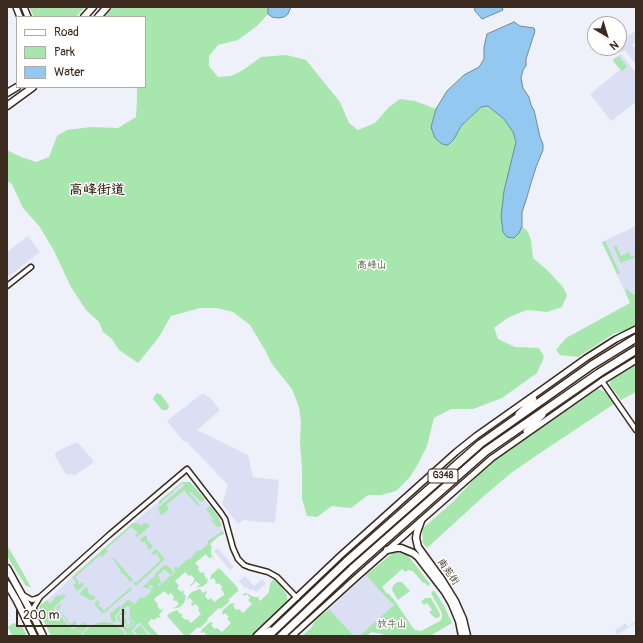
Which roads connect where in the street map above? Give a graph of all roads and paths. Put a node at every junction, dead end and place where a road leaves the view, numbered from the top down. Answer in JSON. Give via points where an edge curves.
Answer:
{"nodes":[{"id":1,"x":93,"y":7,"type":"edge"},
{"id":2,"x":107,"y":7,"type":"edge"},
{"id":3,"x":85,"y":16,"type":"edge"},
{"id":4,"x":99,"y":16,"type":"edge"},
{"id":5,"x":16,"y":83,"type":"edge"},
{"id":6,"x":27,"y":90,"type":"edge"},
{"id":7,"x":8,"y":92,"type":"edge"},
{"id":8,"x":7,"y":106,"type":"edge"},
{"id":9,"x":31,"y":267,"type":"dead end"},
{"id":10,"x":7,"y":286,"type":"edge"},
{"id":11,"x":636,"y":329,"type":"edge"},
{"id":12,"x":636,"y":333,"type":"edge"},
{"id":13,"x":636,"y":338,"type":"edge"},
{"id":14,"x":616,"y":339,"type":"junction"},
{"id":15,"x":636,"y":350,"type":"edge"},
{"id":16,"x":636,"y":360,"type":"edge"},
{"id":17,"x":602,"y":381,"type":"junction"},
{"id":18,"x":544,"y":388,"type":"junction"},
{"id":19,"x":554,"y":405,"type":"junction"},
{"id":20,"x":503,"y":428,"type":"junction"},
{"id":21,"x":636,"y":430,"type":"edge"},
{"id":22,"x":515,"y":442,"type":"junction"},
{"id":23,"x":421,"y":521,"type":"junction"},
{"id":24,"x":387,"y":550,"type":"junction"},
{"id":25,"x":7,"y":568,"type":"edge"},
{"id":26,"x":7,"y":584,"type":"edge"},
{"id":27,"x":22,"y":595,"type":"junction"},
{"id":28,"x":40,"y":597,"type":"junction"},
{"id":29,"x":297,"y":598,"type":"junction"},
{"id":30,"x":34,"y":616,"type":"junction"},
{"id":31,"x":286,"y":619,"type":"junction"},
{"id":32,"x":34,"y":636,"type":"edge"},
{"id":33,"x":43,"y":636,"type":"edge"},
{"id":34,"x":256,"y":636,"type":"edge"},
{"id":35,"x":262,"y":636,"type":"edge"},
{"id":36,"x":268,"y":636,"type":"edge"},
{"id":37,"x":281,"y":636,"type":"edge"},
{"id":38,"x":291,"y":636,"type":"edge"},
{"id":39,"x":462,"y":636,"type":"edge"},
{"id":40,"x":467,"y":636,"type":"edge"}],
"edges":[{"from":1,"to":3,"type":"main road"},
{"from":2,"to":4,"type":"main road"},
{"from":5,"to":7,"type":"street"},
{"from":6,"to":8,"type":"main road"},
{"from":9,"to":10,"type":"street"},
{"from":11,"to":14,"type":"street"},
{"from":12,"to":14,"type":"street"},
{"from":13,"to":20,"type":"highway","number":"G348","via":[[592,365]]},
{"from":14,"to":18,"type":"street"},
{"from":15,"to":19,"type":"highway","number":"G348","via":[[598,373]]},
{"from":16,"to":17,"type":"street"},
{"from":17,"to":21,"type":"street"},
{"from":17,"to":22,"type":"street"},
{"from":18,"to":20,"type":"street"},
{"from":18,"to":29,"type":"street","via":[[456,452]]},
{"from":19,"to":22,"type":"street"},
{"from":19,"to":37,"type":"highway","number":"G348","via":[[486,451],[352,569]]},
{"from":20,"to":31,"type":"highway","number":"G348","via":[[463,458]]},
{"from":22,"to":23,"type":"street","via":[[492,458]]},
{"from":23,"to":24,"type":"street"},
{"from":23,"to":40,"type":"main road","name":"南苑街","via":[[416,532],[418,547],[456,602]]},
{"from":24,"to":38,"type":"street"},
{"from":24,"to":39,"type":"main road","via":[[401,548],[413,552],[418,557],[452,604]]},
{"from":25,"to":27,"type":"main road"},
{"from":26,"to":32,"type":"main road"},
{"from":27,"to":28,"type":"street","via":[[32,600]]},
{"from":27,"to":30,"type":"main road"},
{"from":28,"to":29,"type":"street","via":[[187,469],[225,519],[238,559],[244,565],[277,577]]},
{"from":28,"to":30,"type":"street","via":[[34,607]]},
{"from":29,"to":34,"type":"street"},
{"from":30,"to":33,"type":"main road"},
{"from":31,"to":35,"type":"street"},
{"from":31,"to":36,"type":"highway","number":"G348"}]}
